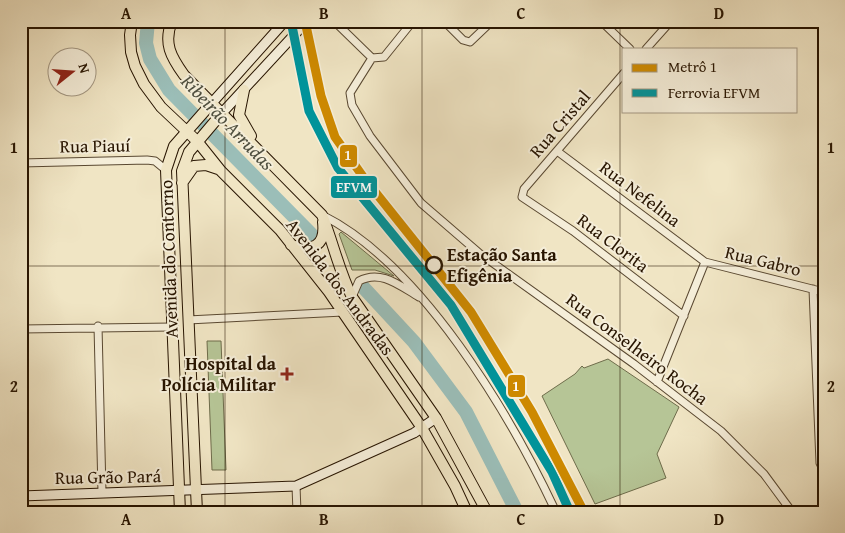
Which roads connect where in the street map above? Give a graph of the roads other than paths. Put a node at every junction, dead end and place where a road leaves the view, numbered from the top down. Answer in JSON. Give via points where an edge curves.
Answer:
{"nodes":[{"id":1,"x":132,"y":21,"type":"edge"},
{"id":2,"x":172,"y":21,"type":"edge"},
{"id":3,"x":307,"y":21,"type":"edge"},
{"id":4,"x":334,"y":21,"type":"edge"},
{"id":5,"x":413,"y":21,"type":"edge"},
{"id":6,"x":444,"y":21,"type":"edge"},
{"id":7,"x":492,"y":21,"type":"edge"},
{"id":8,"x":601,"y":21,"type":"edge"},
{"id":9,"x":671,"y":21,"type":"edge"},
{"id":10,"x":284,"y":23,"type":"edge"},
{"id":11,"x":629,"y":48,"type":"edge"},
{"id":12,"x":647,"y":48,"type":"edge"},
{"id":13,"x":372,"y":58,"type":"junction"},
{"id":14,"x":622,"y":76,"type":"edge"},
{"id":15,"x":244,"y":90,"type":"junction"},
{"id":16,"x":209,"y":107,"type":"junction"},
{"id":17,"x":219,"y":116,"type":"junction"},
{"id":18,"x":186,"y":131,"type":"junction"},
{"id":19,"x":198,"y":140,"type":"junction"},
{"id":20,"x":257,"y":148,"type":"junction"},
{"id":21,"x":557,"y":151,"type":"junction"},
{"id":22,"x":21,"y":162,"type":"edge"},
{"id":23,"x":166,"y":170,"type":"junction"},
{"id":24,"x":221,"y":171,"type":"junction"},
{"id":25,"x":182,"y":184,"type":"junction"},
{"id":26,"x":522,"y":197,"type":"joint"},
{"id":27,"x":322,"y":215,"type":"junction"},
{"id":28,"x":290,"y":245,"type":"junction"},
{"id":29,"x":705,"y":262,"type":"junction"},
{"id":30,"x":813,"y":290,"type":"junction"},
{"id":31,"x":824,"y":292,"type":"edge"},
{"id":32,"x":352,"y":297,"type":"junction"},
{"id":33,"x":423,"y":299,"type":"junction"},
{"id":34,"x":172,"y":311,"type":"junction"},
{"id":35,"x":343,"y":312,"type":"junction"},
{"id":36,"x":684,"y":316,"type":"junction"},
{"id":37,"x":188,"y":320,"type":"junction"},
{"id":38,"x":98,"y":326,"type":"junction"},
{"id":39,"x":172,"y":327,"type":"junction"},
{"id":40,"x":21,"y":329,"type":"edge"},
{"id":41,"x":188,"y":334,"type":"junction"},
{"id":42,"x":657,"y":382,"type":"junction"},
{"id":43,"x":436,"y":418,"type":"junction"},
{"id":44,"x":422,"y":428,"type":"junction"},
{"id":45,"x":824,"y":471,"type":"edge"},
{"id":46,"x":296,"y":486,"type":"junction"},
{"id":47,"x":196,"y":490,"type":"junction"},
{"id":48,"x":179,"y":491,"type":"junction"},
{"id":49,"x":102,"y":492,"type":"junction"},
{"id":50,"x":21,"y":496,"type":"edge"},
{"id":51,"x":22,"y":512,"type":"edge"},
{"id":52,"x":180,"y":512,"type":"edge"},
{"id":53,"x":196,"y":512,"type":"edge"},
{"id":54,"x":297,"y":512,"type":"edge"},
{"id":55,"x":467,"y":512,"type":"edge"},
{"id":56,"x":487,"y":512,"type":"edge"},
{"id":57,"x":556,"y":512,"type":"edge"},
{"id":58,"x":792,"y":512,"type":"edge"}],
"edges":[{"from":1,"to":18,"type":"main road","name":"Avenida dos Andradas","via":[[130,35],[134,66],[161,106]]},
{"from":2,"to":16,"type":"main road","name":"Avenida dos Andradas","via":[[167,41],[169,52]]},
{"from":3,"to":15,"type":"main road","name":"Avenida do Contorno"},
{"from":4,"to":13,"type":"street"},
{"from":5,"to":13,"type":"street","via":[[384,57]]},
{"from":6,"to":7,"type":"street","via":[[470,42]]},
{"from":8,"to":11,"type":"street"},
{"from":9,"to":12,"type":"street"},
{"from":10,"to":16,"type":"main road","name":"Avenida do Contorno"},
{"from":13,"to":42,"type":"street","name":"Rua Conselheiro Rocha","via":[[350,93],[352,105],[382,154],[421,203],[479,253]]},
{"from":14,"to":21,"type":"street","name":"Rua Cristal"},
{"from":15,"to":17,"type":"main road","name":"Avenida do Contorno"},
{"from":15,"to":20,"type":"main road","via":[[239,115]]},
{"from":16,"to":17,"type":"main road","name":"Avenida dos Andradas"},
{"from":16,"to":18,"type":"main road","name":"Avenida do Contorno"},
{"from":17,"to":19,"type":"main road","name":"Avenida do Contorno"},
{"from":17,"to":20,"type":"main road","name":"Avenida dos Andradas"},
{"from":18,"to":19,"type":"main road","name":"Avenida dos Andradas"},
{"from":18,"to":23,"type":"main road","name":"Avenida do Contorno","via":[[170,152]]},
{"from":19,"to":24,"type":"main road","name":"Avenida dos Andradas"},
{"from":19,"to":25,"type":"main road","name":"Avenida do Contorno","via":[[184,161]]},
{"from":20,"to":27,"type":"main road","name":"Avenida dos Andradas"},
{"from":21,"to":26,"type":"street","name":"Rua Cristal","via":[[524,190]]},
{"from":21,"to":29,"type":"street","name":"Rua Nefelina"},
{"from":22,"to":23,"type":"street","name":"Rua Piauí","via":[[147,160],[155,161]]},
{"from":23,"to":34,"type":"main road","name":"Avenida do Contorno"},
{"from":24,"to":25,"type":"main road","via":[[206,165],[194,166]]},
{"from":24,"to":28,"type":"main road","name":"Avenida dos Andradas","via":[[280,230]]},
{"from":25,"to":37,"type":"main road","name":"Avenida do Contorno"},
{"from":26,"to":36,"type":"street","name":"Rua Clorita","via":[[573,231]]},
{"from":27,"to":28,"type":"main road","via":[[324,231],[315,247],[305,250]]},
{"from":27,"to":32,"type":"main road","name":"Avenida dos Andradas"},
{"from":27,"to":33,"type":"street","name":"Avenida dos Andradas","via":[[346,226],[375,250],[409,281]]},
{"from":28,"to":35,"type":"main road","name":"Avenida dos Andradas"},
{"from":29,"to":30,"type":"street","name":"Rua Gabro"},
{"from":29,"to":36,"type":"street","name":"Rua Gabro"},
{"from":30,"to":31,"type":"street","name":"Rua Gabro"},
{"from":30,"to":45,"type":"street","via":[[820,463]]},
{"from":32,"to":33,"type":"street","name":"Avenida dos Andradas","via":[[359,280],[375,275]]},
{"from":32,"to":43,"type":"main road","name":"Avenida dos Andradas"},
{"from":33,"to":57,"type":"street","name":"Avenida dos Andradas","via":[[480,378],[519,440]]},
{"from":34,"to":37,"type":"main road","via":[[176,318]]},
{"from":34,"to":39,"type":"main road","name":"Avenida do Contorno"},
{"from":35,"to":37,"type":"street"},
{"from":35,"to":44,"type":"main road","name":"Avenida dos Andradas"},
{"from":36,"to":42,"type":"street","name":"Rua Gabro"},
{"from":37,"to":41,"type":"main road","name":"Avenida do Contorno"},
{"from":38,"to":39,"type":"street"},
{"from":38,"to":40,"type":"street"},
{"from":38,"to":49,"type":"street"},
{"from":39,"to":41,"type":"main road","via":[[182,327]]},
{"from":39,"to":48,"type":"main road","name":"Avenida do Contorno"},
{"from":41,"to":47,"type":"main road","name":"Avenida do Contorno"},
{"from":42,"to":58,"type":"street","name":"Rua Conselheiro Rocha","via":[[722,431],[744,452]]},
{"from":43,"to":44,"type":"main road"},
{"from":43,"to":56,"type":"main road","name":"Avenida dos Andradas"},
{"from":44,"to":46,"type":"main road"},
{"from":44,"to":55,"type":"main road","name":"Avenida dos Andradas"},
{"from":46,"to":47,"type":"main road","name":"Rua Grão Pará"},
{"from":46,"to":54,"type":"street"},
{"from":47,"to":48,"type":"main road","name":"Rua Grão Pará"},
{"from":47,"to":53,"type":"main road","name":"Avenida do Contorno"},
{"from":48,"to":49,"type":"main road","name":"Rua Grão Pará"},
{"from":48,"to":52,"type":"main road","name":"Avenida do Contorno"},
{"from":49,"to":50,"type":"main road","name":"Rua Grão Pará"},
{"from":50,"to":51,"type":"street"}]}
